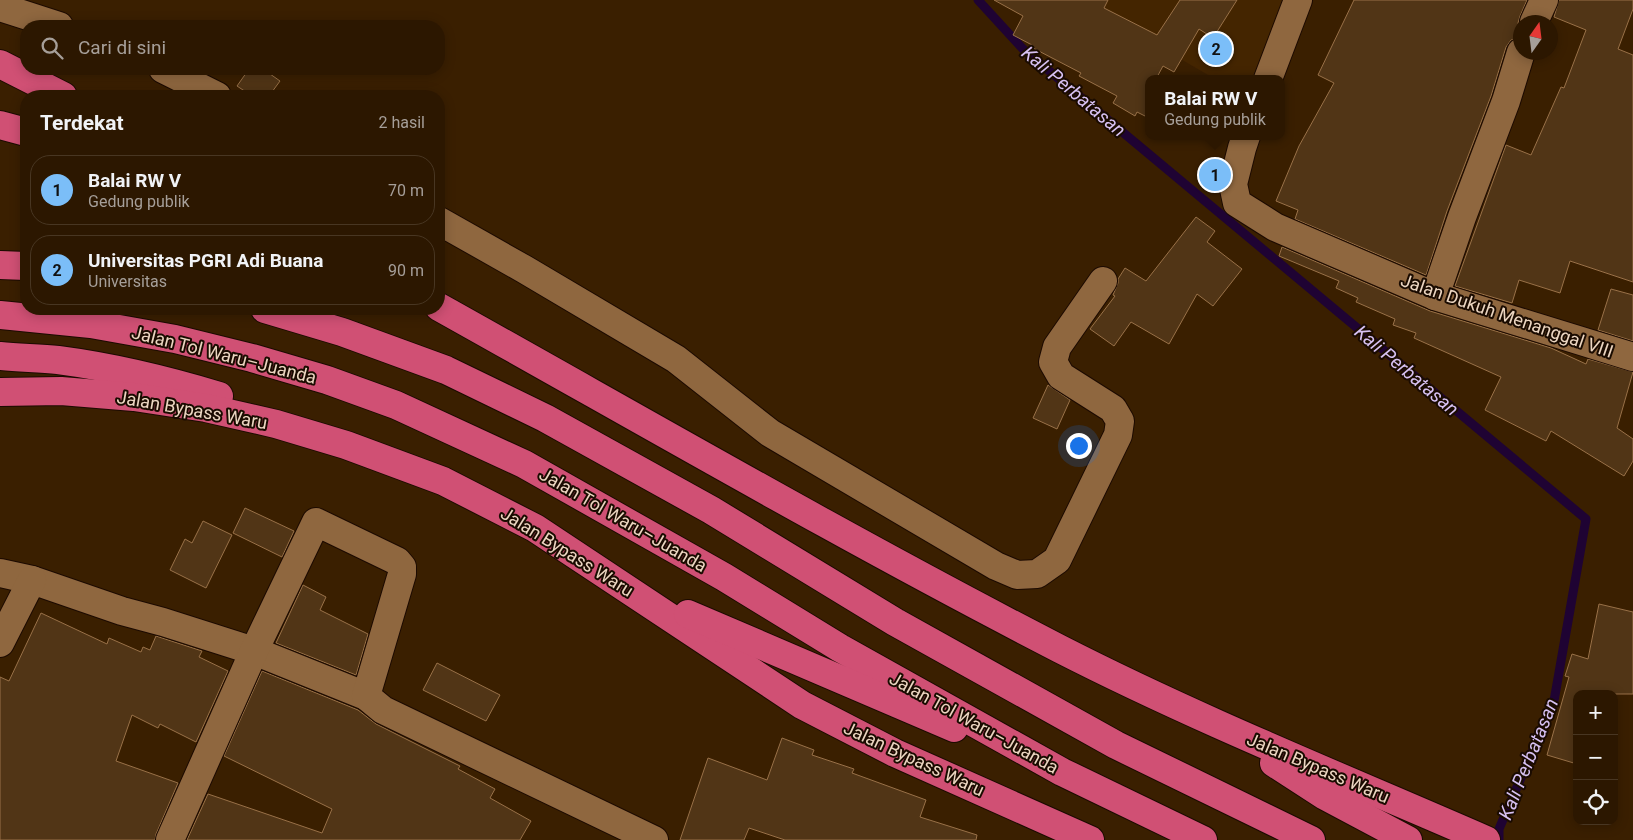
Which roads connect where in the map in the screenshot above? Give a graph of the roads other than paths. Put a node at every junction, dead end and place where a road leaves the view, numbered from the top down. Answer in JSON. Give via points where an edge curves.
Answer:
{"nodes":[{"id":1,"x":1298,"y":0,"type":"edge"},
{"id":2,"x":1544,"y":0,"type":"edge"},
{"id":3,"x":0,"y":7,"type":"edge"},
{"id":4,"x":1537,"y":15,"type":"edge"},
{"id":5,"x":40,"y":20,"type":"edge"},
{"id":6,"x":1519,"y":60,"type":"edge"},
{"id":7,"x":0,"y":64,"type":"edge"},
{"id":8,"x":20,"y":74,"type":"edge"},
{"id":9,"x":22,"y":75,"type":"edge"},
{"id":10,"x":175,"y":75,"type":"edge"},
{"id":11,"x":1270,"y":75,"type":"edge"},
{"id":12,"x":51,"y":90,"type":"edge"},
{"id":13,"x":205,"y":90,"type":"edge"},
{"id":14,"x":0,"y":125,"type":"edge"},
{"id":15,"x":20,"y":130,"type":"edge"},
{"id":16,"x":1245,"y":140,"type":"edge"},
{"id":17,"x":445,"y":224,"type":"edge"},
{"id":18,"x":0,"y":265,"type":"edge"},
{"id":19,"x":20,"y":266,"type":"edge"},
{"id":20,"x":1103,"y":281,"type":"dead end"},
{"id":21,"x":1435,"y":296,"type":"junction"},
{"id":22,"x":445,"y":310,"type":"edge"},
{"id":23,"x":0,"y":315,"type":"edge"},
{"id":24,"x":285,"y":315,"type":"edge"},
{"id":25,"x":0,"y":356,"type":"edge"},
{"id":26,"x":1633,"y":358,"type":"edge"},
{"id":27,"x":0,"y":392,"type":"edge"},
{"id":28,"x":346,"y":445,"type":"junction"},
{"id":29,"x":0,"y":573,"type":"edge"},
{"id":30,"x":32,"y":580,"type":"junction"},
{"id":31,"x":621,"y":586,"type":"junction"},
{"id":32,"x":0,"y":642,"type":"edge"},
{"id":33,"x":254,"y":652,"type":"junction"},
{"id":34,"x":366,"y":696,"type":"junction"},
{"id":35,"x":1210,"y":722,"type":"junction"},
{"id":36,"x":1062,"y":772,"type":"junction"},
{"id":37,"x":1476,"y":836,"type":"edge"},
{"id":38,"x":170,"y":840,"type":"edge"},
{"id":39,"x":654,"y":840,"type":"edge"},
{"id":40,"x":1090,"y":840,"type":"edge"},
{"id":41,"x":1203,"y":840,"type":"edge"},
{"id":42,"x":1311,"y":840,"type":"edge"},
{"id":43,"x":1408,"y":840,"type":"edge"}],
"edges":[{"from":1,"to":11,"type":"street"},
{"from":2,"to":4,"type":"street"},
{"from":3,"to":5,"type":"street"},
{"from":6,"to":21,"type":"street"},
{"from":7,"to":8,"type":"highway"},
{"from":9,"to":12,"type":"highway"},
{"from":10,"to":13,"type":"street"},
{"from":14,"to":15,"type":"highway"},
{"from":16,"to":21,"type":"street","name":"Jalan Dukuh Menanggal VIII","via":[[1233,184],[1237,203],[1275,227]]},
{"from":17,"to":20,"type":"street","via":[[676,359],[770,433],[996,566],[1017,575],[1037,574],[1057,560],[1118,435],[1120,421],[1113,410],[1061,376],[1053,362],[1057,347]]},
{"from":18,"to":19,"type":"highway"},
{"from":21,"to":26,"type":"street","name":"Jalan Dukuh Menanggal VIII"},
{"from":22,"to":35,"type":"highway","name":"Jalan Bypass Waru","via":[[818,520],[1061,650]]},
{"from":23,"to":36,"type":"highway","name":"Jalan Tol Waru–Juanda","via":[[91,324],[175,339],[327,380],[396,405],[524,464],[840,648]]},
{"from":24,"to":42,"type":"highway","via":[[446,370],[545,418],[711,510],[895,622],[1116,745]]},
{"from":25,"to":28,"type":"highway","via":[[118,370],[180,384],[247,404]]},
{"from":27,"to":28,"type":"highway","name":"Jalan Bypass Waru","via":[[134,397],[188,405],[276,424]]},
{"from":28,"to":31,"type":"highway","name":"Jalan Bypass Waru","via":[[452,485],[535,528]]},
{"from":29,"to":30,"type":"street"},
{"from":30,"to":32,"type":"street"},
{"from":30,"to":33,"type":"street"},
{"from":31,"to":36,"type":"highway"},
{"from":31,"to":40,"type":"highway","name":"Jalan Bypass Waru","via":[[802,705],[896,753]]},
{"from":33,"to":34,"type":"street"},
{"from":33,"to":34,"type":"street","via":[[316,522],[402,567]]},
{"from":33,"to":38,"type":"street"},
{"from":34,"to":39,"type":"street","via":[[383,710]]},
{"from":35,"to":37,"type":"highway","name":"Jalan Bypass Waru"},
{"from":35,"to":43,"type":"highway","via":[[1325,796]]},
{"from":36,"to":41,"type":"highway","name":"Jalan Tol Waru–Juanda"}]}
